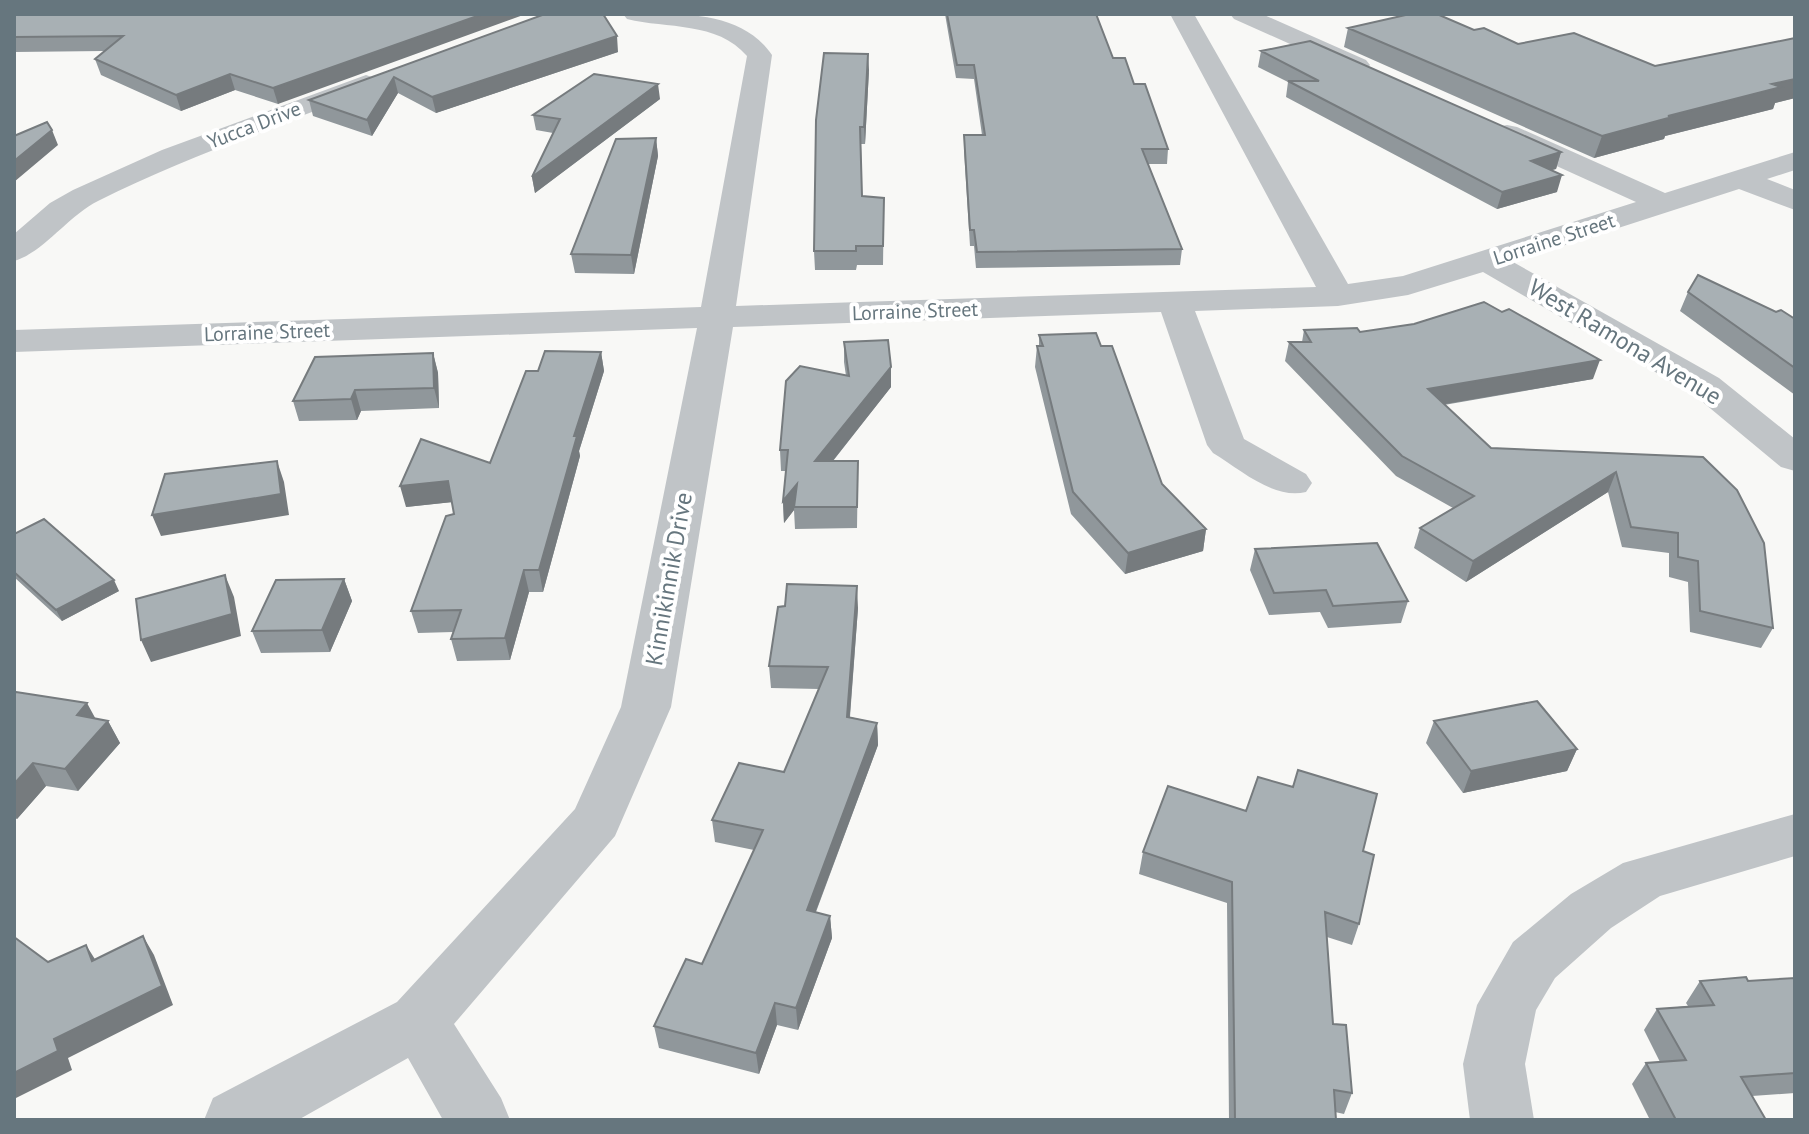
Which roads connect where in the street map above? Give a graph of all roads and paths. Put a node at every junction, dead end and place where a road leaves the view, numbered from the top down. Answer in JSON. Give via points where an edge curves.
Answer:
{"nodes":[{"id":1,"x":1182,"y":14,"type":"edge"},
{"id":2,"x":1242,"y":14,"type":"edge"},
{"id":3,"x":656,"y":15,"type":"edge"},
{"id":4,"x":391,"y":74,"type":"edge"},
{"id":5,"x":1387,"y":79,"type":"edge"},
{"id":6,"x":1489,"y":125,"type":"edge"},
{"id":7,"x":1795,"y":161,"type":"edge"},
{"id":8,"x":1738,"y":178,"type":"junction"},
{"id":9,"x":1795,"y":201,"type":"edge"},
{"id":10,"x":1663,"y":203,"type":"junction"},
{"id":11,"x":14,"y":251,"type":"edge"},
{"id":12,"x":1488,"y":261,"type":"junction"},
{"id":13,"x":1338,"y":296,"type":"junction"},
{"id":14,"x":1175,"y":303,"type":"junction"},
{"id":15,"x":717,"y":317,"type":"junction"},
{"id":16,"x":14,"y":341,"type":"edge"},
{"id":17,"x":1795,"y":459,"type":"edge"},
{"id":18,"x":1292,"y":483,"type":"dead end"},
{"id":19,"x":1795,"y":835,"type":"edge"},
{"id":20,"x":419,"y":1021,"type":"junction"},
{"id":21,"x":236,"y":1120,"type":"edge"},
{"id":22,"x":478,"y":1120,"type":"edge"},
{"id":23,"x":1502,"y":1120,"type":"edge"}],
"edges":[{"from":1,"to":13,"type":"street"},
{"from":2,"to":5,"type":"street"},
{"from":3,"to":15,"type":"street","name":"Kinnikinnik Drive","via":[[741,37],[760,55]]},
{"from":4,"to":11,"type":"street","name":"Yucca Drive","via":[[172,156],[84,196]]},
{"from":6,"to":10,"type":"street"},
{"from":7,"to":8,"type":"street","name":"Lorraine Street"},
{"from":8,"to":9,"type":"street"},
{"from":8,"to":10,"type":"street","name":"Lorraine Street"},
{"from":10,"to":12,"type":"street","name":"Lorraine Street"},
{"from":12,"to":13,"type":"street","name":"Lorraine Street","via":[[1408,285]]},
{"from":12,"to":17,"type":"street","name":"West Ramona Avenue","via":[[1706,386]]},
{"from":13,"to":14,"type":"street","name":"Lorraine Street"},
{"from":14,"to":15,"type":"street","name":"Lorraine Street"},
{"from":14,"to":18,"type":"street","via":[[1227,445]]},
{"from":15,"to":16,"type":"street","name":"Lorraine Street"},
{"from":15,"to":20,"type":"street","name":"Kinnikinnik Drive","via":[[646,707],[596,821]]},
{"from":19,"to":23,"type":"street","via":[[1643,879],[1591,911],[1534,960],[1507,1005],[1494,1064]]},
{"from":20,"to":21,"type":"street"},
{"from":20,"to":22,"type":"street"}]}
